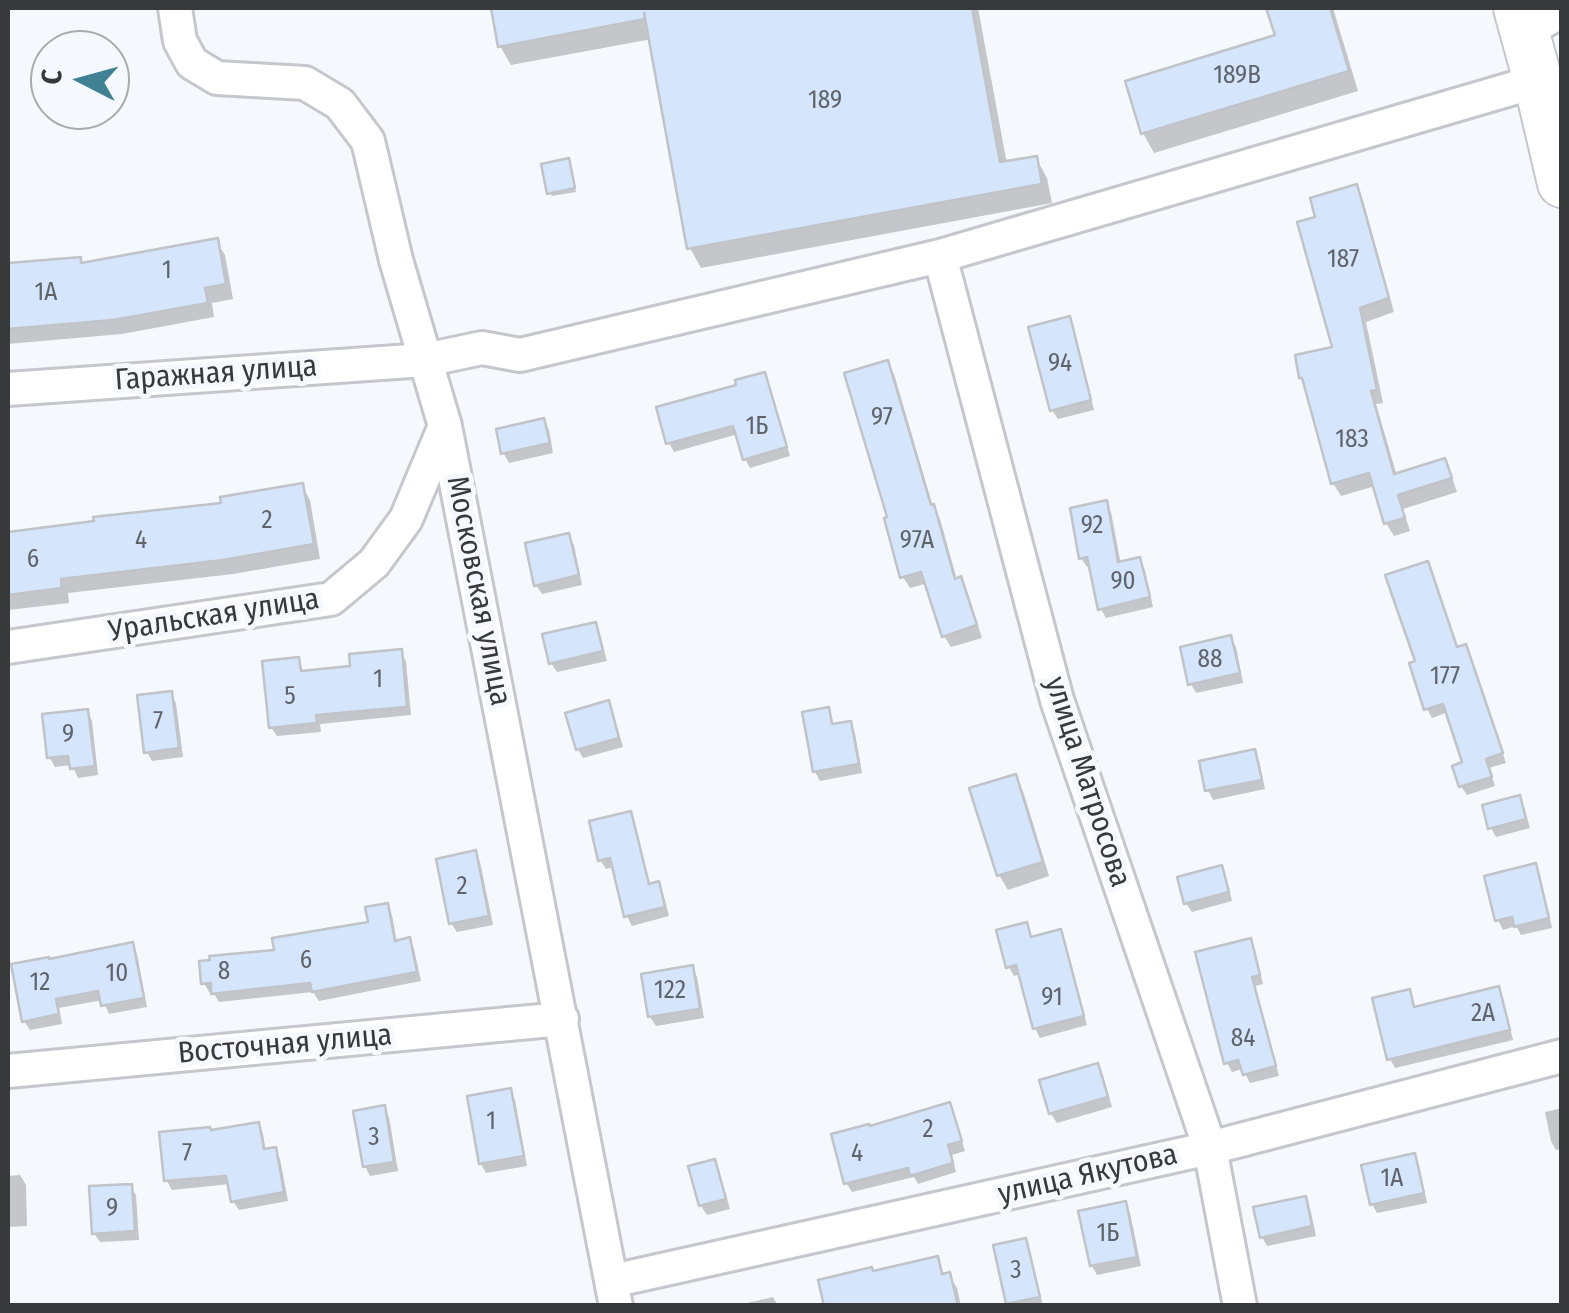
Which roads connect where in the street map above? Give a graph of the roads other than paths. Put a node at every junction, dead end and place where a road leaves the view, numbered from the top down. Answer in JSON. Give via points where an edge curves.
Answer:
{"nodes":[{"id":1,"x":175,"y":8,"type":"edge"},
{"id":2,"x":1535,"y":17,"type":"edge"},
{"id":3,"x":1538,"y":80,"type":"junction"},
{"id":4,"x":1562,"y":183,"type":"edge"},
{"id":5,"x":940,"y":256,"type":"junction"},
{"id":6,"x":425,"y":360,"type":"junction"},
{"id":7,"x":8,"y":388,"type":"edge"},
{"id":8,"x":446,"y":426,"type":"junction"},
{"id":9,"x":8,"y":647,"type":"edge"},
{"id":10,"x":562,"y":1018,"type":"junction"},
{"id":11,"x":1562,"y":1056,"type":"edge"},
{"id":12,"x":8,"y":1071,"type":"edge"},
{"id":13,"x":1210,"y":1148,"type":"junction"},
{"id":14,"x":614,"y":1293,"type":"edge"},
{"id":15,"x":1240,"y":1306,"type":"edge"}],
"edges":[{"from":1,"to":6,"type":"street","name":"Московская улица","via":[[192,64],[217,78],[305,83],[340,104],[368,141]]},
{"from":2,"to":3,"type":"main road"},
{"from":3,"to":4,"type":"main road"},
{"from":3,"to":5,"type":"street","name":"Гаражная улица"},
{"from":5,"to":6,"type":"street","name":"Гаражная улица","via":[[520,355],[482,348]]},
{"from":5,"to":13,"type":"street","name":"улица Матросова","via":[[1057,700]]},
{"from":6,"to":7,"type":"street","name":"Гаражная улица"},
{"from":6,"to":8,"type":"street","name":"Московская улица"},
{"from":8,"to":9,"type":"street","name":"Уральская улица","via":[[406,518],[374,563],[331,599]]},
{"from":8,"to":10,"type":"street","name":"Московская улица"},
{"from":10,"to":12,"type":"street","name":"Восточная улица"},
{"from":10,"to":14,"type":"street","name":"Московская улица"},
{"from":11,"to":13,"type":"street","name":"улица Якутова"},
{"from":13,"to":14,"type":"street","name":"улица Якутова"},
{"from":13,"to":15,"type":"street","name":"улица Матросова"}]}
